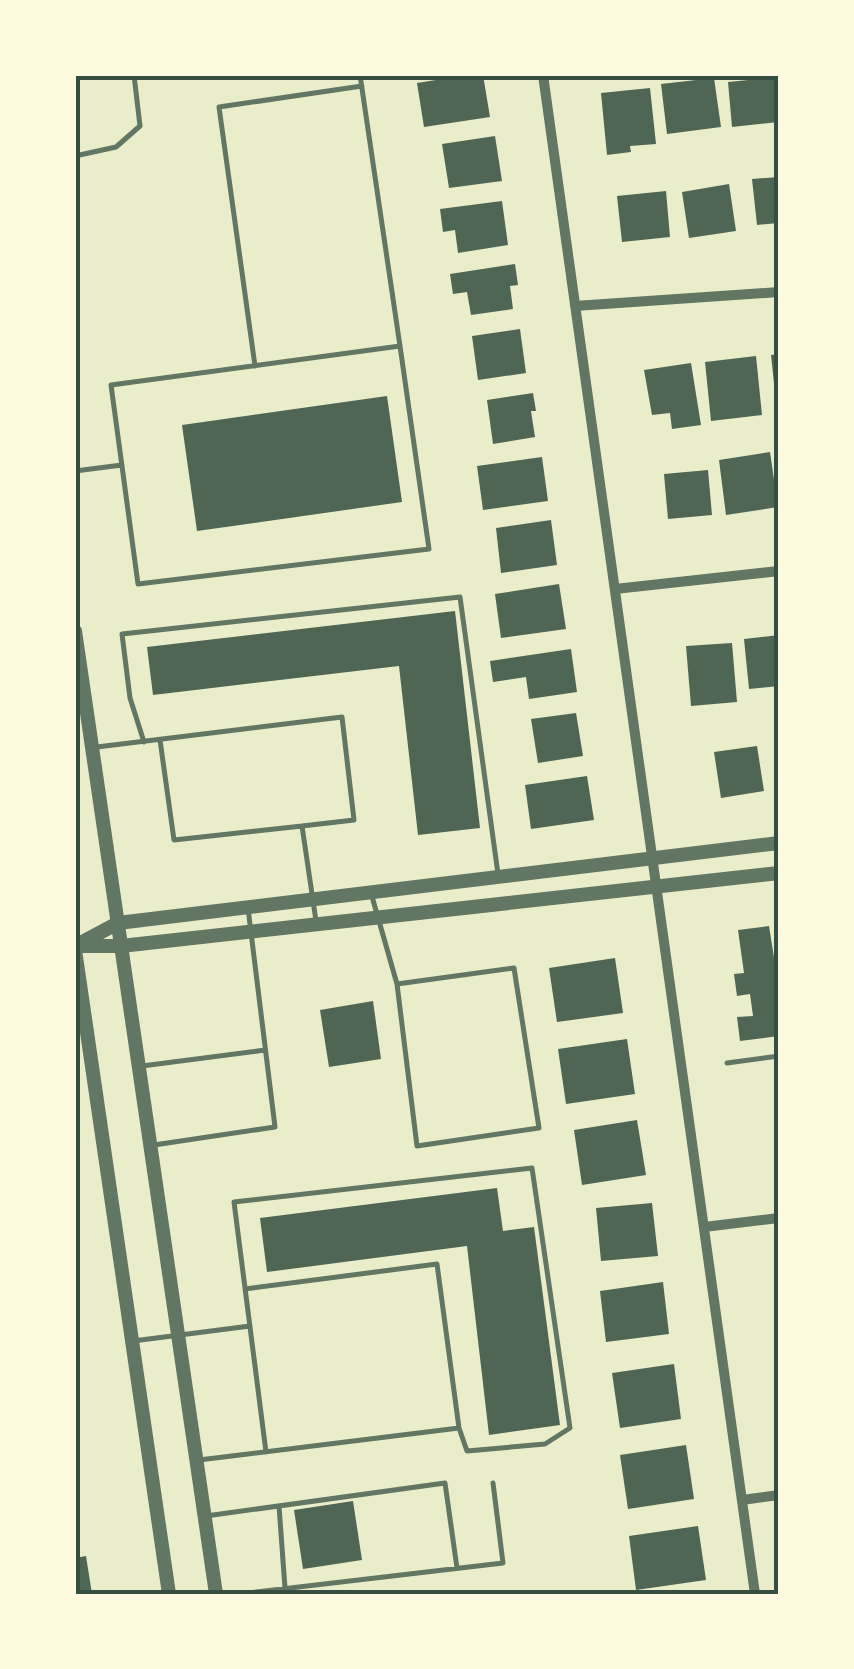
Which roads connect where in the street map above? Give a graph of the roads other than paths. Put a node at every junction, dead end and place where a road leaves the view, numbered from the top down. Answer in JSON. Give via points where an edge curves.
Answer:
{"nodes":[{"id":1,"x":134,"y":75,"type":"edge"},
{"id":2,"x":360,"y":75,"type":"edge"},
{"id":3,"x":543,"y":75,"type":"edge"},
{"id":4,"x":362,"y":86,"type":"junction"},
{"id":5,"x":75,"y":156,"type":"edge"},
{"id":6,"x":779,"y":292,"type":"edge"},
{"id":7,"x":576,"y":306,"type":"junction"},
{"id":8,"x":400,"y":346,"type":"junction"},
{"id":9,"x":256,"y":366,"type":"junction"},
{"id":10,"x":122,"y":465,"type":"junction"},
{"id":11,"x":75,"y":471,"type":"edge"},
{"id":12,"x":779,"y":571,"type":"edge"},
{"id":13,"x":615,"y":590,"type":"junction"},
{"id":14,"x":75,"y":631,"type":"edge"},
{"id":15,"x":160,"y":740,"type":"junction"},
{"id":16,"x":144,"y":742,"type":"junction"},
{"id":17,"x":92,"y":748,"type":"junction"},
{"id":18,"x":302,"y":826,"type":"junction"},
{"id":19,"x":779,"y":843,"type":"edge"},
{"id":20,"x":652,"y":858,"type":"junction"},
{"id":21,"x":779,"y":873,"type":"edge"},
{"id":22,"x":498,"y":877,"type":"junction"},
{"id":23,"x":656,"y":888,"type":"junction"},
{"id":24,"x":370,"y":892,"type":"junction"},
{"id":25,"x":312,"y":900,"type":"junction"},
{"id":26,"x":248,"y":907,"type":"junction"},
{"id":27,"x":379,"y":918,"type":"junction"},
{"id":28,"x":118,"y":923,"type":"junction"},
{"id":29,"x":316,"y":924,"type":"junction"},
{"id":30,"x":251,"y":932,"type":"junction"},
{"id":31,"x":121,"y":946,"type":"junction"},
{"id":32,"x":75,"y":947,"type":"edge"},
{"id":33,"x":396,"y":984,"type":"junction"},
{"id":34,"x":266,"y":1050,"type":"junction"},
{"id":35,"x":779,"y":1056,"type":"edge"},
{"id":36,"x":727,"y":1063,"type":"dead end"},
{"id":37,"x":139,"y":1066,"type":"junction"},
{"id":38,"x":150,"y":1146,"type":"junction"},
{"id":39,"x":779,"y":1218,"type":"edge"},
{"id":40,"x":704,"y":1228,"type":"junction"},
{"id":41,"x":244,"y":1288,"type":"junction"},
{"id":42,"x":250,"y":1326,"type":"junction"},
{"id":43,"x":178,"y":1335,"type":"junction"},
{"id":44,"x":132,"y":1341,"type":"junction"},
{"id":45,"x":459,"y":1428,"type":"junction"},
{"id":46,"x":266,"y":1452,"type":"junction"},
{"id":47,"x":197,"y":1460,"type":"junction"},
{"id":48,"x":492,"y":1482,"type":"dead end"},
{"id":49,"x":779,"y":1496,"type":"edge"},
{"id":50,"x":742,"y":1500,"type":"junction"},
{"id":51,"x":280,"y":1506,"type":"junction"},
{"id":52,"x":204,"y":1516,"type":"junction"},
{"id":53,"x":457,"y":1568,"type":"junction"},
{"id":54,"x":285,"y":1588,"type":"junction"},
{"id":55,"x":169,"y":1594,"type":"edge"},
{"id":56,"x":216,"y":1594,"type":"edge"},
{"id":57,"x":238,"y":1594,"type":"edge"},
{"id":58,"x":756,"y":1594,"type":"edge"}],
"edges":[{"from":1,"to":5,"type":"lane","via":[[140,126],[116,148]]},
{"from":2,"to":4,"type":"lane"},
{"from":3,"to":7,"type":"street"},
{"from":4,"to":8,"type":"lane"},
{"from":4,"to":9,"type":"lane","via":[[219,107]]},
{"from":6,"to":7,"type":"street"},
{"from":7,"to":13,"type":"street"},
{"from":8,"to":9,"type":"lane"},
{"from":8,"to":10,"type":"lane","via":[[429,549],[138,584]]},
{"from":9,"to":10,"type":"lane","via":[[111,386]]},
{"from":10,"to":11,"type":"lane"},
{"from":12,"to":13,"type":"street"},
{"from":13,"to":20,"type":"street"},
{"from":14,"to":17,"type":"street"},
{"from":15,"to":16,"type":"lane"},
{"from":15,"to":18,"type":"lane","via":[[174,840]]},
{"from":15,"to":18,"type":"lane","via":[[342,717],[354,820]]},
{"from":16,"to":17,"type":"lane"},
{"from":16,"to":22,"type":"lane","via":[[122,634],[460,598]]},
{"from":17,"to":28,"type":"street"},
{"from":18,"to":25,"type":"lane"},
{"from":19,"to":20,"type":"street"},
{"from":20,"to":22,"type":"street"},
{"from":20,"to":23,"type":"street"},
{"from":21,"to":23,"type":"street"},
{"from":22,"to":24,"type":"street"},
{"from":23,"to":27,"type":"street"},
{"from":23,"to":40,"type":"street"},
{"from":24,"to":25,"type":"street"},
{"from":24,"to":27,"type":"lane"},
{"from":25,"to":26,"type":"street"},
{"from":25,"to":29,"type":"lane"},
{"from":26,"to":28,"type":"street"},
{"from":26,"to":30,"type":"lane"},
{"from":27,"to":29,"type":"street"},
{"from":27,"to":33,"type":"lane"},
{"from":28,"to":31,"type":"street"},
{"from":28,"to":32,"type":"street"},
{"from":29,"to":30,"type":"street"},
{"from":30,"to":31,"type":"street"},
{"from":30,"to":34,"type":"lane"},
{"from":31,"to":32,"type":"street"},
{"from":31,"to":37,"type":"street"},
{"from":32,"to":44,"type":"street"},
{"from":33,"to":33,"type":"lane","via":[[514,968],[539,1128],[418,1146]]},
{"from":34,"to":37,"type":"lane"},
{"from":34,"to":38,"type":"lane","via":[[275,1127]]},
{"from":35,"to":36,"type":"lane"},
{"from":37,"to":38,"type":"street"},
{"from":38,"to":43,"type":"street"},
{"from":39,"to":40,"type":"street"},
{"from":40,"to":50,"type":"street"},
{"from":41,"to":42,"type":"lane"},
{"from":41,"to":45,"type":"lane","via":[[437,1264]]},
{"from":41,"to":45,"type":"lane","via":[[234,1202],[532,1168],[570,1428],[546,1444],[466,1451]]},
{"from":42,"to":43,"type":"lane"},
{"from":42,"to":46,"type":"lane"},
{"from":43,"to":44,"type":"lane"},
{"from":43,"to":47,"type":"street"},
{"from":44,"to":55,"type":"street"},
{"from":45,"to":46,"type":"lane"},
{"from":46,"to":47,"type":"lane"},
{"from":47,"to":52,"type":"street"},
{"from":48,"to":53,"type":"lane","via":[[503,1563]]},
{"from":49,"to":50,"type":"street"},
{"from":50,"to":58,"type":"street"},
{"from":51,"to":52,"type":"lane"},
{"from":51,"to":53,"type":"lane","via":[[444,1482]]},
{"from":51,"to":54,"type":"lane"},
{"from":52,"to":56,"type":"street"},
{"from":53,"to":54,"type":"lane"},
{"from":54,"to":57,"type":"lane"}]}
